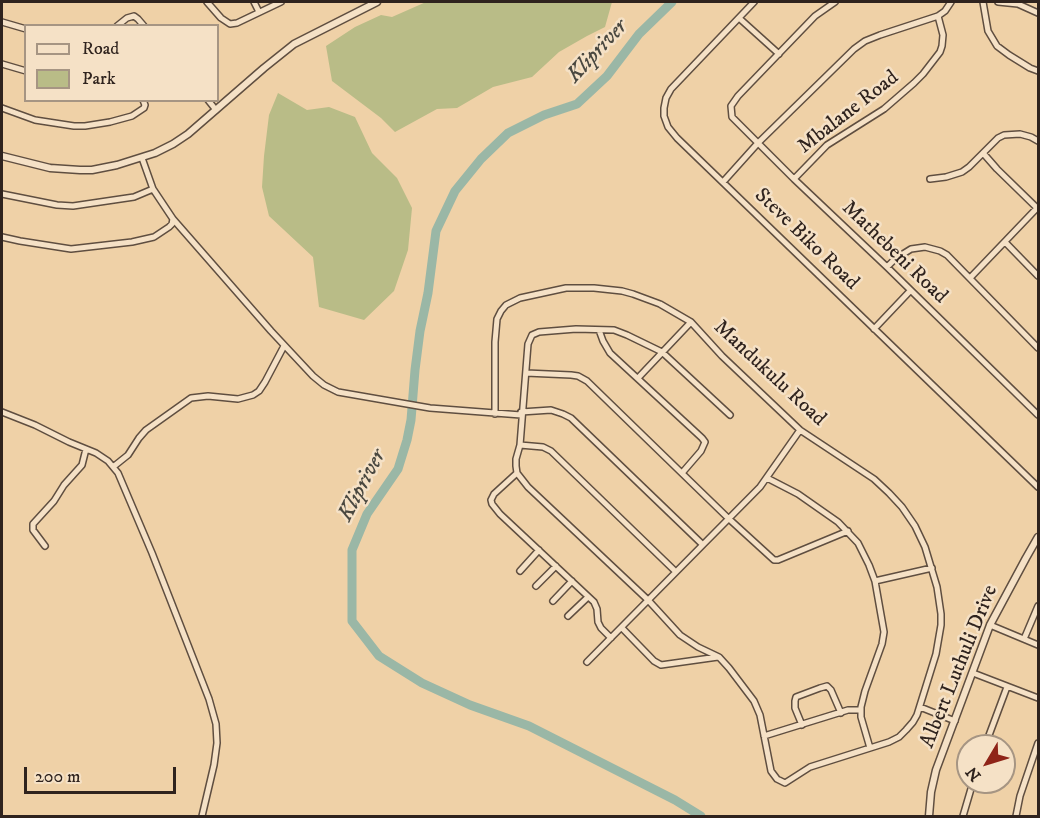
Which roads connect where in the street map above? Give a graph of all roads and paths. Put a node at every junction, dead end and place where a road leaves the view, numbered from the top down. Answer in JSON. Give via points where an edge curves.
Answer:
{"nodes":[{"id":1,"x":207,"y":2,"type":"edge"},
{"id":2,"x":254,"y":2,"type":"edge"},
{"id":3,"x":281,"y":2,"type":"edge"},
{"id":4,"x":378,"y":2,"type":"edge"},
{"id":5,"x":754,"y":2,"type":"edge"},
{"id":6,"x":835,"y":2,"type":"edge"},
{"id":7,"x":951,"y":2,"type":"edge"},
{"id":8,"x":983,"y":2,"type":"edge"},
{"id":9,"x":998,"y":2,"type":"edge"},
{"id":10,"x":259,"y":12,"type":"junction"},
{"id":11,"x":1038,"y":13,"type":"edge"},
{"id":12,"x":938,"y":16,"type":"junction"},
{"id":13,"x":739,"y":18,"type":"junction"},
{"id":14,"x":2,"y":22,"type":"edge"},
{"id":15,"x":120,"y":24,"type":"edge"},
{"id":16,"x":142,"y":24,"type":"edge"},
{"id":17,"x":24,"y":28,"type":"edge"},
{"id":18,"x":779,"y":54,"type":"junction"},
{"id":19,"x":2,"y":64,"type":"edge"},
{"id":20,"x":24,"y":70,"type":"edge"},
{"id":21,"x":1038,"y":71,"type":"edge"},
{"id":22,"x":144,"y":102,"type":"edge"},
{"id":23,"x":210,"y":102,"type":"edge"},
{"id":24,"x":2,"y":108,"type":"edge"},
{"id":25,"x":216,"y":110,"type":"junction"},
{"id":26,"x":1038,"y":141,"type":"edge"},
{"id":27,"x":758,"y":143,"type":"junction"},
{"id":28,"x":983,"y":153,"type":"junction"},
{"id":29,"x":2,"y":156,"type":"edge"},
{"id":30,"x":142,"y":158,"type":"junction"},
{"id":31,"x":794,"y":179,"type":"junction"},
{"id":32,"x":930,"y":179,"type":"dead end"},
{"id":33,"x":723,"y":182,"type":"junction"},
{"id":34,"x":153,"y":189,"type":"junction"},
{"id":35,"x":2,"y":194,"type":"edge"},
{"id":36,"x":1038,"y":208,"type":"edge"},
{"id":37,"x":173,"y":219,"type":"junction"},
{"id":38,"x":2,"y":237,"type":"edge"},
{"id":39,"x":1005,"y":242,"type":"junction"},
{"id":40,"x":887,"y":267,"type":"junction"},
{"id":41,"x":1038,"y":276,"type":"edge"},
{"id":42,"x":970,"y":278,"type":"junction"},
{"id":43,"x":910,"y":291,"type":"junction"},
{"id":44,"x":691,"y":322,"type":"junction"},
{"id":45,"x":874,"y":328,"type":"junction"},
{"id":46,"x":599,"y":330,"type":"junction"},
{"id":47,"x":285,"y":346,"type":"junction"},
{"id":48,"x":1038,"y":348,"type":"edge"},
{"id":49,"x":662,"y":352,"type":"junction"},
{"id":50,"x":526,"y":373,"type":"junction"},
{"id":51,"x":638,"y":378,"type":"junction"},
{"id":52,"x":2,"y":412,"type":"edge"},
{"id":53,"x":495,"y":414,"type":"junction"},
{"id":54,"x":521,"y":414,"type":"junction"},
{"id":55,"x":730,"y":415,"type":"dead end"},
{"id":56,"x":1038,"y":415,"type":"edge"},
{"id":57,"x":800,"y":430,"type":"junction"},
{"id":58,"x":520,"y":445,"type":"junction"},
{"id":59,"x":86,"y":449,"type":"junction"},
{"id":60,"x":113,"y":467,"type":"junction"},
{"id":61,"x":517,"y":473,"type":"junction"},
{"id":62,"x":682,"y":473,"type":"junction"},
{"id":63,"x":767,"y":478,"type":"junction"},
{"id":64,"x":1038,"y":488,"type":"edge"},
{"id":65,"x":728,"y":518,"type":"junction"},
{"id":66,"x":848,"y":531,"type":"junction"},
{"id":67,"x":1038,"y":537,"type":"edge"},
{"id":68,"x":702,"y":544,"type":"junction"},
{"id":69,"x":45,"y":546,"type":"dead end"},
{"id":70,"x":539,"y":550,"type":"junction"},
{"id":71,"x":556,"y":566,"type":"junction"},
{"id":72,"x":932,"y":568,"type":"junction"},
{"id":73,"x":520,"y":571,"type":"dead end"},
{"id":74,"x":676,"y":572,"type":"junction"},
{"id":75,"x":572,"y":581,"type":"junction"},
{"id":76,"x":875,"y":581,"type":"junction"},
{"id":77,"x":536,"y":586,"type":"dead end"},
{"id":78,"x":588,"y":597,"type":"junction"},
{"id":79,"x":648,"y":600,"type":"junction"},
{"id":80,"x":553,"y":601,"type":"dead end"},
{"id":81,"x":1038,"y":606,"type":"edge"},
{"id":82,"x":568,"y":616,"type":"dead end"},
{"id":83,"x":990,"y":625,"type":"junction"},
{"id":84,"x":622,"y":628,"type":"junction"},
{"id":85,"x":611,"y":638,"type":"junction"},
{"id":86,"x":1024,"y":639,"type":"junction"},
{"id":87,"x":1038,"y":645,"type":"edge"},
{"id":88,"x":719,"y":657,"type":"junction"},
{"id":89,"x":586,"y":662,"type":"dead end"},
{"id":90,"x":973,"y":673,"type":"junction"},
{"id":91,"x":1007,"y":687,"type":"junction"},
{"id":92,"x":1038,"y":698,"type":"edge"},
{"id":93,"x":920,"y":707,"type":"junction"},
{"id":94,"x":860,"y":710,"type":"junction"},
{"id":95,"x":841,"y":713,"type":"junction"},
{"id":96,"x":955,"y":721,"type":"junction"},
{"id":97,"x":802,"y":725,"type":"junction"},
{"id":98,"x":989,"y":734,"type":"edge"},
{"id":99,"x":764,"y":736,"type":"junction"},
{"id":100,"x":1038,"y":743,"type":"edge"},
{"id":101,"x":870,"y":748,"type":"junction"},
{"id":102,"x":969,"y":794,"type":"edge"},
{"id":103,"x":202,"y":816,"type":"edge"},
{"id":104,"x":929,"y":816,"type":"edge"},
{"id":105,"x":963,"y":816,"type":"edge"},
{"id":106,"x":1016,"y":816,"type":"edge"}],
"edges":[{"from":1,"to":10,"type":"street","via":[[230,24]]},
{"from":2,"to":10,"type":"street"},
{"from":3,"to":10,"type":"street"},
{"from":4,"to":25,"type":"street","via":[[294,44]]},
{"from":5,"to":13,"type":"street","name":"Steve Biko Road"},
{"from":6,"to":18,"type":"street","via":[[815,16]]},
{"from":7,"to":12,"type":"street"},
{"from":8,"to":21,"type":"street","via":[[988,31],[997,46]]},
{"from":9,"to":11,"type":"street","via":[[1018,4]]},
{"from":12,"to":27,"type":"street","name":"Mbalane Road","via":[[865,41]]},
{"from":12,"to":31,"type":"street","name":"Mbalane Road","via":[[942,46],[922,74],[891,104],[827,145]]},
{"from":13,"to":18,"type":"street"},
{"from":13,"to":33,"type":"street","name":"Steve Biko Road","via":[[671,89],[664,108],[673,134]]},
{"from":14,"to":17,"type":"street"},
{"from":15,"to":16,"type":"street","via":[[134,16]]},
{"from":18,"to":27,"type":"street","name":"Mathebeni Road","via":[[731,106],[734,120]]},
{"from":19,"to":20,"type":"street"},
{"from":22,"to":24,"type":"street","via":[[144,108],[132,116],[74,126],[35,120]]},
{"from":23,"to":25,"type":"street"},
{"from":25,"to":30,"type":"street","via":[[173,144]]},
{"from":26,"to":28,"type":"street","via":[[1025,135],[1006,135]]},
{"from":27,"to":31,"type":"street","name":"Mathebeni Road"},
{"from":27,"to":33,"type":"street","name":"Mbalane Road"},
{"from":28,"to":32,"type":"street","via":[[962,172]]},
{"from":28,"to":36,"type":"street"},
{"from":29,"to":30,"type":"street","via":[[50,168],[80,170]]},
{"from":30,"to":34,"type":"street"},
{"from":31,"to":40,"type":"street","name":"Mathebeni Road"},
{"from":33,"to":45,"type":"street","name":"Steve Biko Road"},
{"from":34,"to":35,"type":"street","via":[[134,197],[73,206]]},
{"from":34,"to":37,"type":"street"},
{"from":36,"to":39,"type":"street"},
{"from":37,"to":38,"type":"street","via":[[154,237],[71,249]]},
{"from":37,"to":47,"type":"street"},
{"from":39,"to":41,"type":"street"},
{"from":39,"to":42,"type":"street"},
{"from":40,"to":42,"type":"street","via":[[910,249],[933,248],[947,255]]},
{"from":40,"to":43,"type":"street","name":"Mathebeni Road"},
{"from":42,"to":48,"type":"street"},
{"from":43,"to":45,"type":"street"},
{"from":43,"to":56,"type":"street","name":"Mathebeni Road"},
{"from":44,"to":49,"type":"street"},
{"from":44,"to":53,"type":"street","name":"Mandukulu Road","via":[[646,298],[609,289],[566,288],[520,298],[506,306],[497,319]]},
{"from":44,"to":57,"type":"street","name":"Mandukulu Road"},
{"from":45,"to":64,"type":"street","name":"Steve Biko Road"},
{"from":46,"to":49,"type":"street","via":[[614,330]]},
{"from":46,"to":50,"type":"street","via":[[545,331],[532,335]]},
{"from":46,"to":51,"type":"street","via":[[610,353]]},
{"from":47,"to":53,"type":"street","via":[[313,376],[338,392],[430,408]]},
{"from":47,"to":60,"type":"street","via":[[259,391],[238,399],[191,398],[146,430],[128,456]]},
{"from":49,"to":51,"type":"street"},
{"from":49,"to":55,"type":"street"},
{"from":50,"to":54,"type":"street"},
{"from":50,"to":62,"type":"street","via":[[583,378]]},
{"from":51,"to":62,"type":"street","via":[[705,442]]},
{"from":52,"to":59,"type":"street"},
{"from":53,"to":54,"type":"street"},
{"from":54,"to":58,"type":"street"},
{"from":54,"to":68,"type":"street","via":[[551,410],[569,416]]},
{"from":57,"to":63,"type":"street"},
{"from":57,"to":72,"type":"street","name":"Mandukulu Road","via":[[889,493],[918,533]]},
{"from":58,"to":61,"type":"street"},
{"from":58,"to":74,"type":"street","via":[[551,451]]},
{"from":59,"to":60,"type":"street"},
{"from":59,"to":69,"type":"street","via":[[82,465],[33,524]]},
{"from":60,"to":103,"type":"street","via":[[152,553],[216,724],[214,765]]},
{"from":61,"to":70,"type":"street","via":[[494,494],[491,502]]},
{"from":61,"to":79,"type":"street"},
{"from":62,"to":65,"type":"street"},
{"from":63,"to":65,"type":"street"},
{"from":63,"to":66,"type":"street","via":[[817,506]]},
{"from":65,"to":66,"type":"street","via":[[776,560]]},
{"from":65,"to":68,"type":"street"},
{"from":66,"to":76,"type":"street","via":[[863,551]]},
{"from":67,"to":83,"type":"street","name":"Albert Luthuli Drive"},
{"from":68,"to":74,"type":"street"},
{"from":70,"to":71,"type":"street"},
{"from":70,"to":73,"type":"street"},
{"from":71,"to":75,"type":"street"},
{"from":71,"to":77,"type":"street"},
{"from":72,"to":76,"type":"street"},
{"from":72,"to":93,"type":"street","name":"Mandukulu Road","via":[[941,625]]},
{"from":74,"to":79,"type":"street"},
{"from":75,"to":78,"type":"street"},
{"from":75,"to":80,"type":"street"},
{"from":76,"to":94,"type":"street","via":[[884,636]]},
{"from":78,"to":82,"type":"street"},
{"from":78,"to":85,"type":"street","via":[[596,606],[599,625]]},
{"from":79,"to":84,"type":"street"},
{"from":79,"to":88,"type":"street","via":[[686,640]]},
{"from":81,"to":86,"type":"street"},
{"from":83,"to":86,"type":"street"},
{"from":83,"to":90,"type":"street","name":"Albert Luthuli Drive"},
{"from":84,"to":85,"type":"street"},
{"from":84,"to":88,"type":"street","via":[[661,665]]},
{"from":85,"to":89,"type":"street"},
{"from":86,"to":87,"type":"street"},
{"from":88,"to":99,"type":"street","via":[[754,700]]},
{"from":90,"to":91,"type":"street"},
{"from":90,"to":96,"type":"street","name":"Albert Luthuli Drive"},
{"from":91,"to":92,"type":"street"},
{"from":91,"to":98,"type":"street"},
{"from":93,"to":96,"type":"street"},
{"from":93,"to":101,"type":"street","name":"Mandukulu Road","via":[[899,737]]},
{"from":94,"to":95,"type":"street"},
{"from":94,"to":101,"type":"street"},
{"from":95,"to":97,"type":"street"},
{"from":95,"to":97,"type":"street","via":[[831,690],[827,686],[820,688],[796,697],[795,708]]},
{"from":96,"to":104,"type":"street","name":"Albert Luthuli Drive","via":[[936,770]]},
{"from":97,"to":99,"type":"street"},
{"from":99,"to":101,"type":"street","name":"Mandukulu Road","via":[[771,771],[785,783],[810,767]]},
{"from":100,"to":106,"type":"street"},
{"from":102,"to":105,"type":"street"}]}
